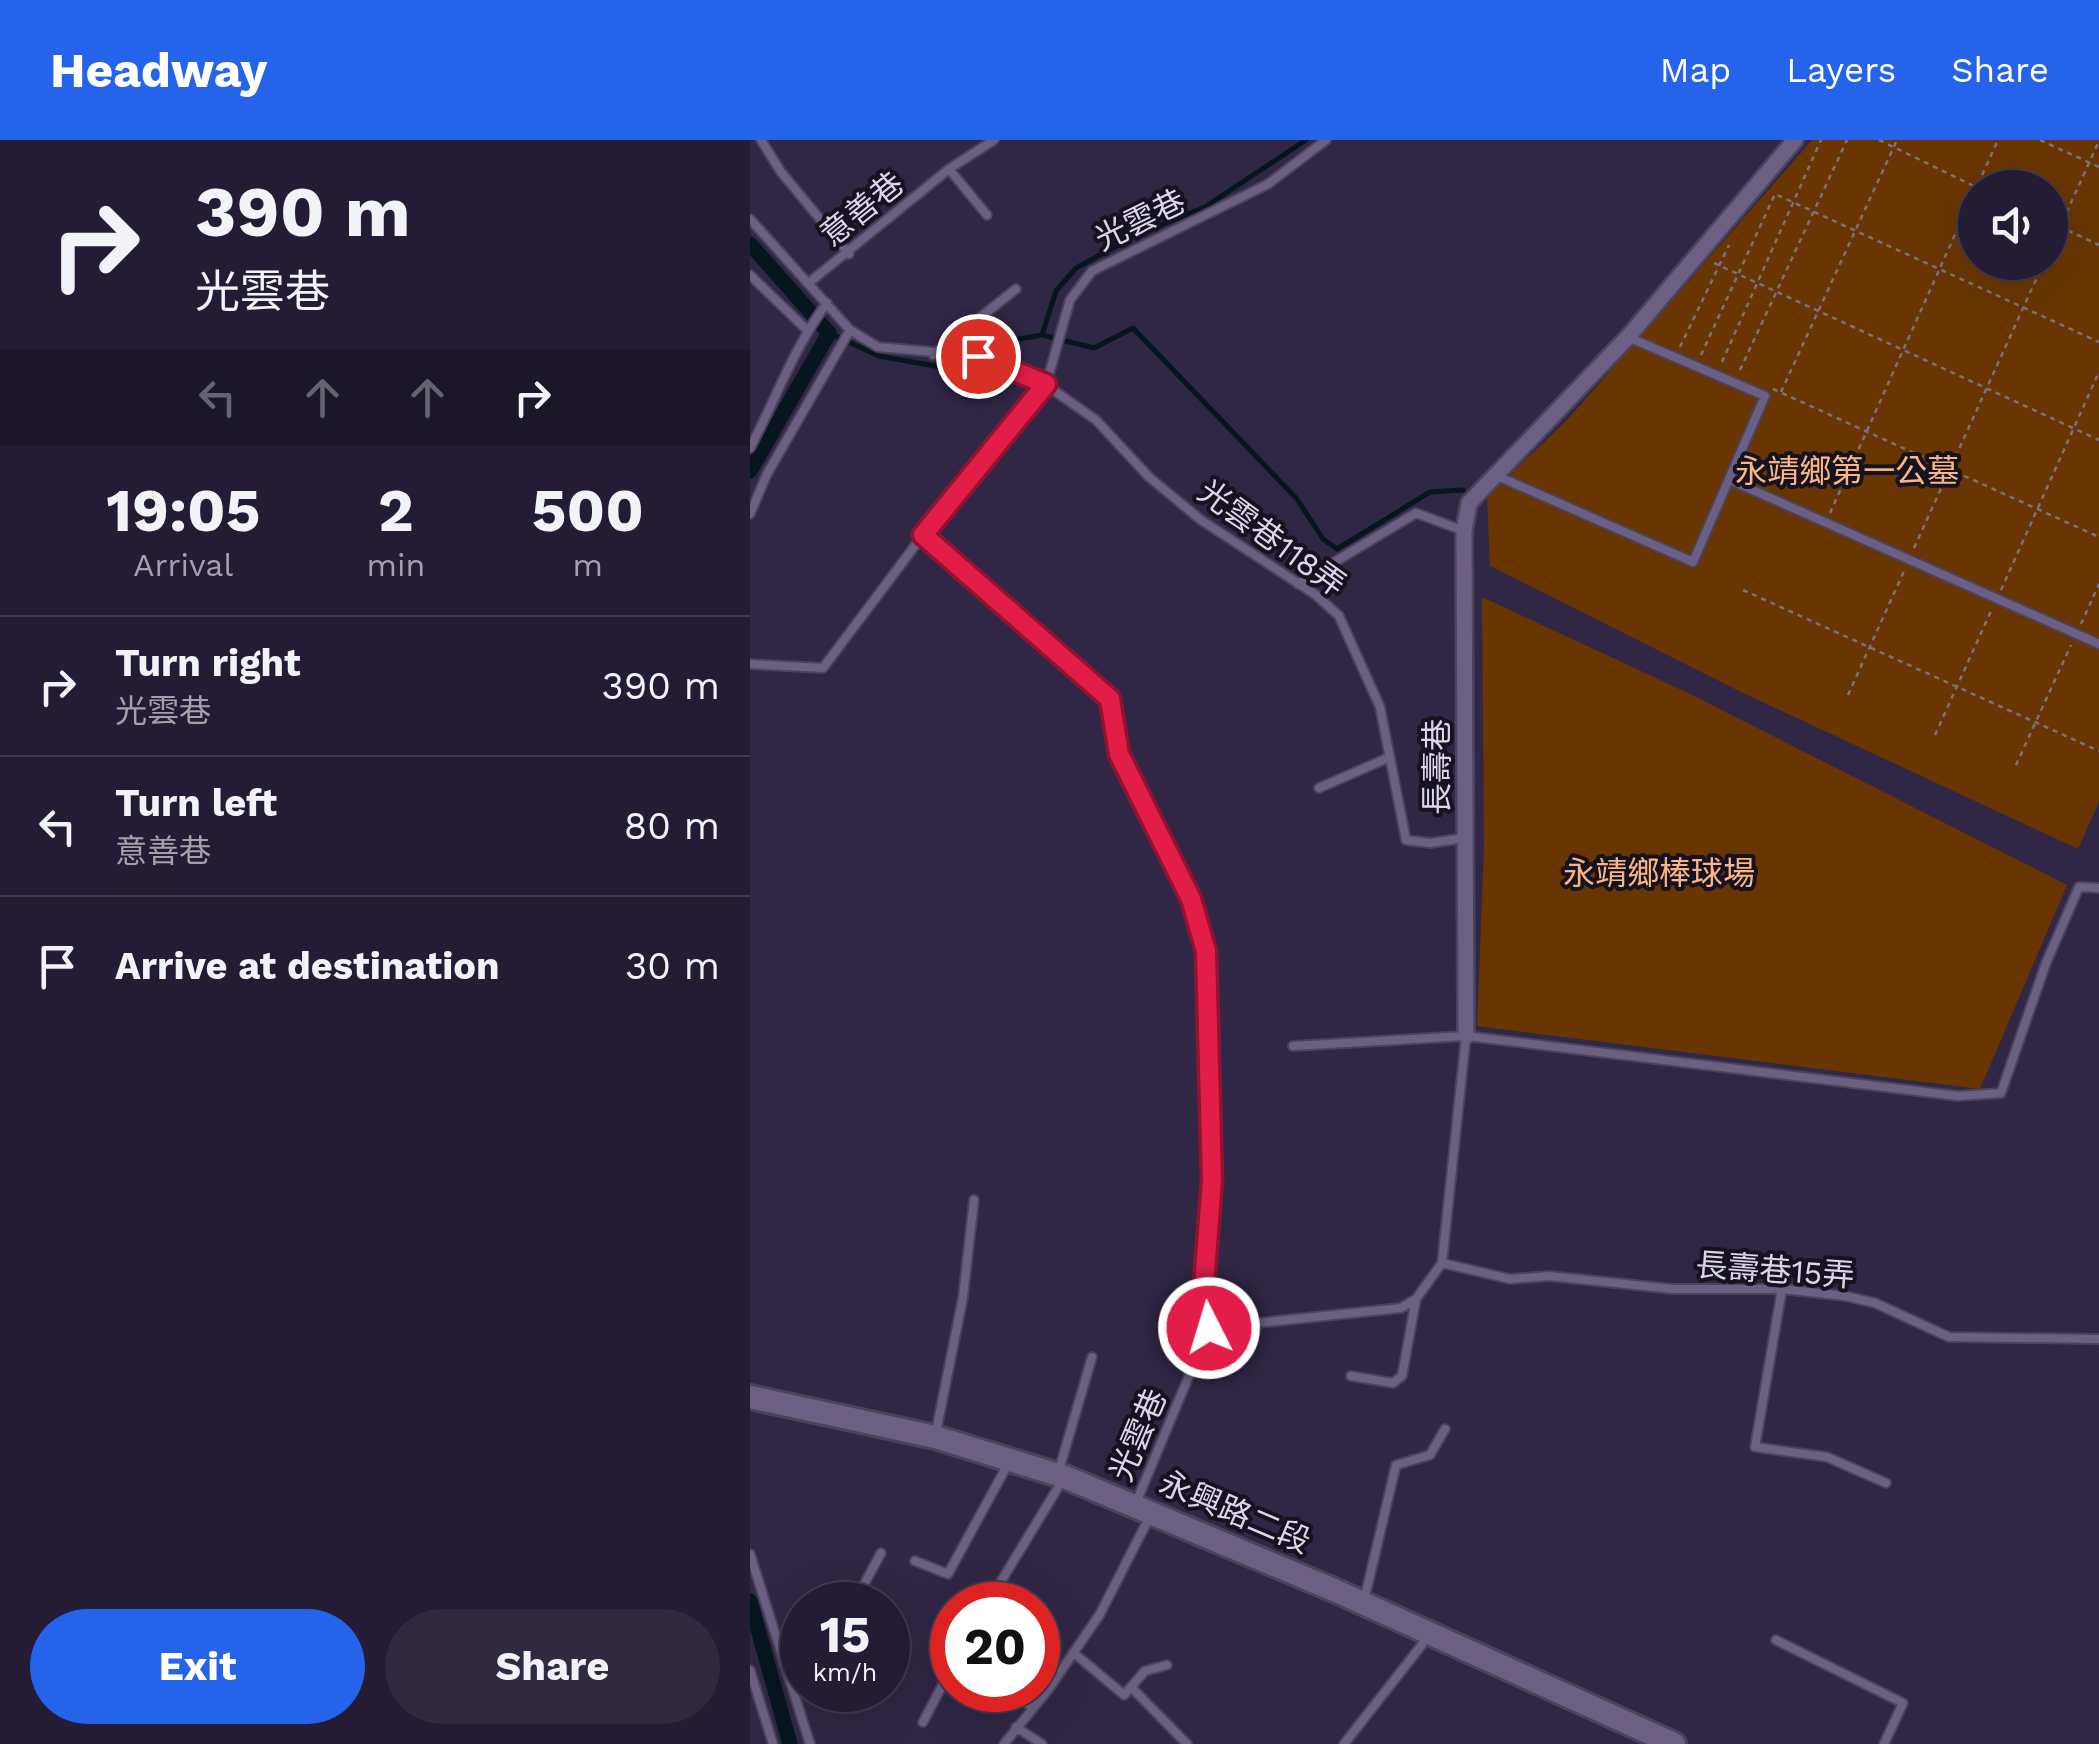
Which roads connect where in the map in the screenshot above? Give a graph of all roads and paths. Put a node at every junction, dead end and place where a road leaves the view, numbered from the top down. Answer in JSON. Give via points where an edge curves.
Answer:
{"nodes":[{"id":1,"x":761,"y":140,"type":"edge"},
{"id":2,"x":994,"y":140,"type":"edge"},
{"id":3,"x":1326,"y":140,"type":"edge"},
{"id":4,"x":1795,"y":140,"type":"edge"},
{"id":5,"x":1821,"y":140,"type":"edge"},
{"id":6,"x":1847,"y":140,"type":"edge"},
{"id":7,"x":1879,"y":140,"type":"edge"},
{"id":8,"x":1896,"y":140,"type":"edge"},
{"id":9,"x":1998,"y":140,"type":"edge"},
{"id":10,"x":2040,"y":140,"type":"edge"},
{"id":11,"x":2099,"y":141,"type":"edge"},
{"id":12,"x":1894,"y":147,"type":"junction"},
{"id":13,"x":2089,"y":162,"type":"junction"},
{"id":14,"x":2099,"y":167,"type":"edge"},
{"id":15,"x":950,"y":169,"type":"junction"},
{"id":16,"x":1985,"y":170,"type":"edge"},
{"id":17,"x":1958,"y":179,"type":"edge"},
{"id":18,"x":1793,"y":202,"type":"junction"},
{"id":19,"x":2068,"y":208,"type":"edge"},
{"id":20,"x":1814,"y":212,"type":"junction"},
{"id":21,"x":987,"y":215,"type":"dead end"},
{"id":22,"x":750,"y":219,"type":"edge"},
{"id":23,"x":1855,"y":230,"type":"junction"},
{"id":24,"x":1958,"y":230,"type":"edge"},
{"id":25,"x":2068,"y":230,"type":"edge"},
{"id":26,"x":1729,"y":245,"type":"dead end"},
{"id":27,"x":2099,"y":245,"type":"edge"},
{"id":28,"x":848,"y":254,"type":"junction"},
{"id":29,"x":1716,"y":265,"type":"junction"},
{"id":30,"x":1940,"y":269,"type":"junction"},
{"id":31,"x":1738,"y":274,"type":"junction"},
{"id":32,"x":750,"y":275,"type":"edge"},
{"id":33,"x":2036,"y":280,"type":"edge"},
{"id":34,"x":811,"y":282,"type":"junction"},
{"id":35,"x":1757,"y":284,"type":"junction"},
{"id":36,"x":1016,"y":290,"type":"dead end"},
{"id":37,"x":1776,"y":292,"type":"junction"},
{"id":38,"x":827,"y":304,"type":"junction"},
{"id":39,"x":2023,"y":308,"type":"junction"},
{"id":40,"x":806,"y":330,"type":"junction"},
{"id":41,"x":850,"y":330,"type":"junction"},
{"id":42,"x":1628,"y":337,"type":"junction"},
{"id":43,"x":2099,"y":342,"type":"edge"},
{"id":44,"x":1903,"y":350,"type":"junction"},
{"id":45,"x":934,"y":355,"type":"junction"},
{"id":46,"x":1676,"y":356,"type":"junction"},
{"id":47,"x":1696,"y":365,"type":"junction"},
{"id":48,"x":2099,"y":372,"type":"edge"},
{"id":49,"x":1716,"y":374,"type":"junction"},
{"id":50,"x":1734,"y":382,"type":"junction"},
{"id":51,"x":1046,"y":384,"type":"junction"},
{"id":52,"x":1986,"y":389,"type":"junction"},
{"id":53,"x":1781,"y":392,"type":"junction"},
{"id":54,"x":1764,"y":396,"type":"junction"},
{"id":55,"x":2074,"y":429,"type":"junction"},
{"id":56,"x":2099,"y":440,"type":"edge"},
{"id":57,"x":750,"y":448,"type":"edge"},
{"id":58,"x":1950,"y":469,"type":"junction"},
{"id":59,"x":1494,"y":474,"type":"junction"},
{"id":60,"x":1730,"y":480,"type":"junction"},
{"id":61,"x":2037,"y":509,"type":"junction"},
{"id":62,"x":750,"y":514,"type":"edge"},
{"id":63,"x":1826,"y":523,"type":"junction"},
{"id":64,"x":1464,"y":530,"type":"junction"},
{"id":65,"x":923,"y":535,"type":"junction"},
{"id":66,"x":2099,"y":537,"type":"edge"},
{"id":67,"x":1909,"y":560,"type":"junction"},
{"id":68,"x":1298,"y":584,"type":"junction"},
{"id":69,"x":2099,"y":584,"type":"edge"},
{"id":70,"x":1742,"y":590,"type":"dead end"},
{"id":71,"x":1997,"y":598,"type":"junction"},
{"id":72,"x":2076,"y":634,"type":"junction"},
{"id":73,"x":2099,"y":644,"type":"edge"},
{"id":74,"x":1869,"y":647,"type":"junction"},
{"id":75,"x":750,"y":664,"type":"edge"},
{"id":76,"x":1848,"y":695,"type":"dead end"},
{"id":77,"x":2036,"y":722,"type":"junction"},
{"id":78,"x":1935,"y":735,"type":"dead end"},
{"id":79,"x":2099,"y":751,"type":"edge"},
{"id":80,"x":1390,"y":756,"type":"junction"},
{"id":81,"x":2016,"y":765,"type":"dead end"},
{"id":82,"x":1320,"y":788,"type":"dead end"},
{"id":83,"x":1465,"y":838,"type":"junction"},
{"id":84,"x":2099,"y":888,"type":"edge"},
{"id":85,"x":1466,"y":1036,"type":"junction"},
{"id":86,"x":1293,"y":1046,"type":"dead end"},
{"id":87,"x":974,"y":1200,"type":"dead end"},
{"id":88,"x":1442,"y":1264,"type":"junction"},
{"id":89,"x":1782,"y":1289,"type":"junction"},
{"id":90,"x":1416,"y":1298,"type":"junction"},
{"id":91,"x":1209,"y":1328,"type":"junction"},
{"id":92,"x":2099,"y":1339,"type":"edge"},
{"id":93,"x":1092,"y":1358,"type":"dead end"},
{"id":94,"x":1352,"y":1376,"type":"dead end"},
{"id":95,"x":750,"y":1397,"type":"edge"},
{"id":96,"x":1446,"y":1429,"type":"dead end"},
{"id":97,"x":935,"y":1437,"type":"junction"},
{"id":98,"x":1011,"y":1460,"type":"junction"},
{"id":99,"x":1061,"y":1476,"type":"junction"},
{"id":100,"x":1886,"y":1483,"type":"dead end"},
{"id":101,"x":1144,"y":1509,"type":"junction"},
{"id":102,"x":882,"y":1552,"type":"dead end"},
{"id":103,"x":750,"y":1554,"type":"edge"},
{"id":104,"x":916,"y":1561,"type":"dead end"},
{"id":105,"x":866,"y":1582,"type":"edge"},
{"id":106,"x":1000,"y":1582,"type":"edge"},
{"id":107,"x":1364,"y":1604,"type":"junction"},
{"id":108,"x":1430,"y":1635,"type":"junction"},
{"id":109,"x":1776,"y":1640,"type":"dead end"},
{"id":110,"x":780,"y":1651,"type":"edge"},
{"id":111,"x":1074,"y":1653,"type":"junction"},
{"id":112,"x":1167,"y":1665,"type":"dead end"},
{"id":113,"x":750,"y":1670,"type":"edge"},
{"id":114,"x":1060,"y":1670,"type":"edge"},
{"id":115,"x":752,"y":1683,"type":"edge"},
{"id":116,"x":1130,"y":1687,"type":"junction"},
{"id":117,"x":930,"y":1708,"type":"edge"},
{"id":118,"x":800,"y":1712,"type":"edge"},
{"id":119,"x":1027,"y":1712,"type":"edge"},
{"id":120,"x":922,"y":1722,"type":"dead end"},
{"id":121,"x":1016,"y":1727,"type":"junction"},
{"id":122,"x":1658,"y":1741,"type":"edge"},
{"id":123,"x":773,"y":1744,"type":"edge"},
{"id":124,"x":810,"y":1744,"type":"edge"},
{"id":125,"x":1004,"y":1744,"type":"edge"},
{"id":126,"x":1042,"y":1744,"type":"edge"},
{"id":127,"x":1187,"y":1744,"type":"edge"},
{"id":128,"x":1344,"y":1744,"type":"edge"},
{"id":129,"x":1884,"y":1744,"type":"edge"}],
"edges":[{"from":1,"to":28,"type":"lane"},
{"from":2,"to":15,"type":"lane","name":"意善巷"},
{"from":3,"to":51,"type":"lane","name":"光雲巷","via":[[1268,184],[1092,271],[1070,300]]},
{"from":4,"to":42,"type":"street","name":"長壽巷"},
{"from":5,"to":18,"type":"path"},
{"from":6,"to":20,"type":"path"},
{"from":7,"to":12,"type":"path"},
{"from":8,"to":12,"type":"path"},
{"from":9,"to":16,"type":"path"},
{"from":10,"to":13,"type":"path"},
{"from":11,"to":13,"type":"path"},
{"from":12,"to":17,"type":"path"},
{"from":12,"to":23,"type":"path"},
{"from":13,"to":14,"type":"path"},
{"from":13,"to":19,"type":"path"},
{"from":15,"to":21,"type":"lane"},
{"from":15,"to":28,"type":"lane","name":"意善巷"},
{"from":18,"to":20,"type":"path"},
{"from":18,"to":31,"type":"path","via":[[1775,194]]},
{"from":18,"to":35,"type":"path"},
{"from":20,"to":23,"type":"path"},
{"from":20,"to":37,"type":"path"},
{"from":22,"to":34,"type":"lane","name":"意善巷"},
{"from":23,"to":30,"type":"path"},
{"from":23,"to":53,"type":"path"},
{"from":24,"to":30,"type":"path"},
{"from":25,"to":27,"type":"path"},
{"from":26,"to":29,"type":"path"},
{"from":28,"to":34,"type":"lane","name":"意善巷"},
{"from":29,"to":31,"type":"path"},
{"from":29,"to":46,"type":"path"},
{"from":30,"to":39,"type":"path"},
{"from":30,"to":44,"type":"path"},
{"from":31,"to":35,"type":"path"},
{"from":31,"to":47,"type":"path"},
{"from":32,"to":40,"type":"lane"},
{"from":33,"to":39,"type":"path"},
{"from":34,"to":38,"type":"lane","name":"意善巷"},
{"from":35,"to":37,"type":"path"},
{"from":35,"to":49,"type":"path"},
{"from":36,"to":45,"type":"lane"},
{"from":37,"to":44,"type":"path"},
{"from":37,"to":50,"type":"path"},
{"from":38,"to":40,"type":"lane"},
{"from":38,"to":41,"type":"lane","name":"意善巷"},
{"from":39,"to":43,"type":"path"},
{"from":39,"to":52,"type":"path"},
{"from":40,"to":57,"type":"lane"},
{"from":41,"to":45,"type":"lane","via":[[878,348]]},
{"from":41,"to":62,"type":"lane"},
{"from":42,"to":46,"type":"lane"},
{"from":42,"to":59,"type":"street","name":"長壽巷"},
{"from":44,"to":52,"type":"path"},
{"from":44,"to":63,"type":"path"},
{"from":45,"to":51,"type":"lane","via":[[978,356]]},
{"from":46,"to":47,"type":"lane"},
{"from":47,"to":49,"type":"lane"},
{"from":48,"to":55,"type":"path"},
{"from":49,"to":50,"type":"lane"},
{"from":50,"to":54,"type":"lane"},
{"from":51,"to":65,"type":"lane","name":"光雲巷"},
{"from":51,"to":68,"type":"lane","name":"光雲巷118弄","via":[[1096,420],[1201,520]]},
{"from":52,"to":55,"type":"path"},
{"from":52,"to":58,"type":"path"},
{"from":53,"to":54,"type":"path"},
{"from":53,"to":58,"type":"path"},
{"from":54,"to":60,"type":"lane"},
{"from":55,"to":56,"type":"path"},
{"from":55,"to":61,"type":"path"},
{"from":58,"to":61,"type":"path"},
{"from":58,"to":67,"type":"path"},
{"from":59,"to":60,"type":"lane","via":[[1693,562]]},
{"from":59,"to":64,"type":"street","name":"長壽巷","via":[[1469,502]]},
{"from":60,"to":63,"type":"lane"},
{"from":61,"to":66,"type":"path"},
{"from":61,"to":71,"type":"path"},
{"from":63,"to":67,"type":"lane"},
{"from":64,"to":68,"type":"lane","via":[[1416,513]]},
{"from":64,"to":83,"type":"street","name":"長壽巷"},
{"from":65,"to":75,"type":"lane","name":"光雲巷","via":[[823,668]]},
{"from":65,"to":91,"type":"lane","name":"光雲巷","via":[[1110,699],[1119,754],[1191,899],[1206,951],[1212,1180],[1202,1311]]},
{"from":67,"to":71,"type":"lane"},
{"from":67,"to":74,"type":"path"},
{"from":68,"to":80,"type":"lane","name":"光雲巷118弄","via":[[1339,616],[1380,706]]},
{"from":69,"to":72,"type":"path"},
{"from":70,"to":74,"type":"path"},
{"from":71,"to":72,"type":"lane"},
{"from":71,"to":78,"type":"path"},
{"from":72,"to":73,"type":"lane"},
{"from":72,"to":77,"type":"path"},
{"from":74,"to":76,"type":"path"},
{"from":74,"to":77,"type":"path"},
{"from":77,"to":79,"type":"path"},
{"from":77,"to":81,"type":"path"},
{"from":80,"to":82,"type":"lane"},
{"from":80,"to":83,"type":"lane","name":"光雲巷118弄","via":[[1406,840]]},
{"from":83,"to":85,"type":"street","name":"長壽巷"},
{"from":84,"to":85,"type":"lane","via":[[2079,886],[2001,1093],[1958,1096]]},
{"from":85,"to":86,"type":"lane"},
{"from":85,"to":88,"type":"lane","name":"長壽巷"},
{"from":87,"to":97,"type":"lane","via":[[964,1298]]},
{"from":88,"to":89,"type":"lane","name":"長壽巷15弄","via":[[1510,1279]]},
{"from":88,"to":90,"type":"lane"},
{"from":89,"to":92,"type":"lane","name":"長壽巷15弄","via":[[1875,1303],[1949,1337]]},
{"from":89,"to":100,"type":"lane","via":[[1755,1447],[1827,1457]]},
{"from":90,"to":91,"type":"lane","via":[[1401,1308]]},
{"from":90,"to":94,"type":"lane","via":[[1402,1376],[1394,1383]]},
{"from":91,"to":101,"type":"lane","name":"光雲巷"},
{"from":93,"to":99,"type":"lane"},
{"from":95,"to":97,"type":"street","name":"永興路二段"},
{"from":96,"to":107,"type":"lane","via":[[1430,1455],[1396,1465]]},
{"from":97,"to":98,"type":"street","name":"永興路二段"},
{"from":98,"to":99,"type":"street","name":"永興路二段"},
{"from":98,"to":104,"type":"lane","via":[[948,1574]]},
{"from":99,"to":101,"type":"street","name":"永興路二段"},
{"from":99,"to":106,"type":"lane"},
{"from":101,"to":107,"type":"street","name":"永興路二段"},
{"from":101,"to":111,"type":"lane","name":"光雲巷","via":[[1100,1614]]},
{"from":102,"to":105,"type":"lane"},
{"from":103,"to":110,"type":"lane"},
{"from":107,"to":108,"type":"street","name":"永興路二段"},
{"from":108,"to":122,"type":"street","name":"永興路二段"},
{"from":108,"to":128,"type":"lane"},
{"from":109,"to":129,"type":"lane","via":[[1904,1702]]},
{"from":111,"to":114,"type":"lane","name":"光雲巷"},
{"from":111,"to":116,"type":"lane","via":[[1124,1695]]},
{"from":112,"to":116,"type":"lane","via":[[1145,1671]]},
{"from":113,"to":115,"type":"lane"},
{"from":115,"to":123,"type":"lane"},
{"from":116,"to":127,"type":"lane"},
{"from":117,"to":120,"type":"lane"},
{"from":118,"to":124,"type":"lane"},
{"from":119,"to":121,"type":"lane","name":"光雲巷"},
{"from":121,"to":125,"type":"lane","name":"光雲巷"},
{"from":121,"to":126,"type":"lane"}]}
